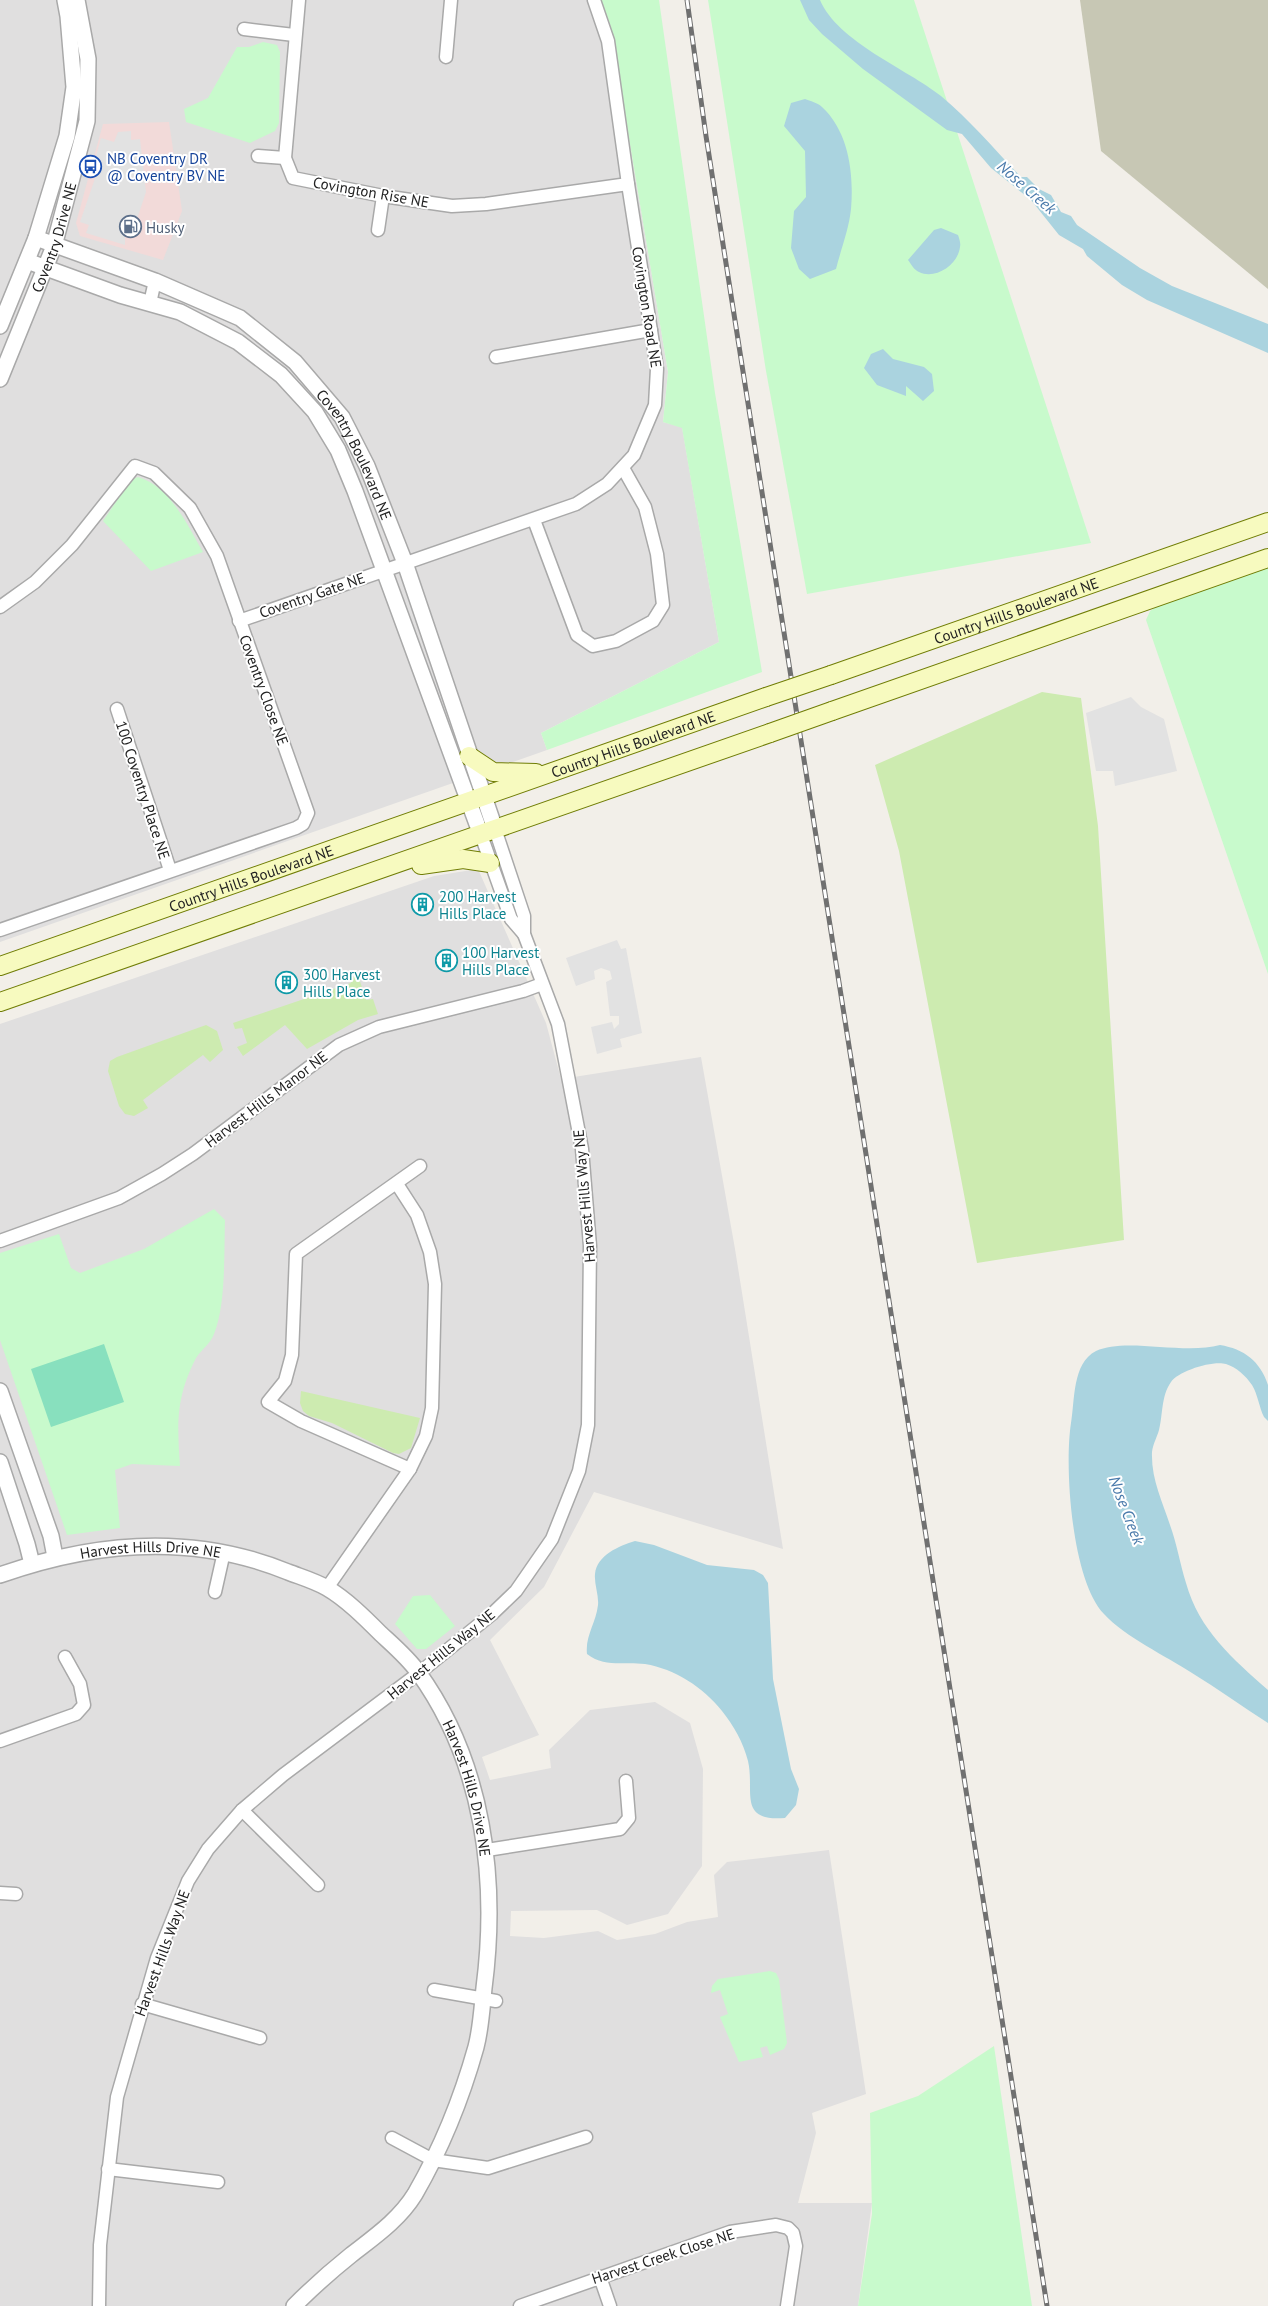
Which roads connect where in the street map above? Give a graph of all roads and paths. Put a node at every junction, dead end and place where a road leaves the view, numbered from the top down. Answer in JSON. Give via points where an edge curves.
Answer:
{"nodes":[{"id":1,"x":65,"y":0,"type":"edge"},
{"id":2,"x":77,"y":0,"type":"edge"},
{"id":3,"x":299,"y":0,"type":"edge"},
{"id":4,"x":451,"y":0,"type":"edge"},
{"id":5,"x":594,"y":0,"type":"edge"},
{"id":6,"x":244,"y":29,"type":"dead end"},
{"id":7,"x":294,"y":35,"type":"junction"},
{"id":8,"x":446,"y":56,"type":"dead end"},
{"id":9,"x":67,"y":136,"type":"junction"},
{"id":10,"x":82,"y":140,"type":"junction"},
{"id":11,"x":258,"y":156,"type":"dead end"},
{"id":12,"x":285,"y":158,"type":"junction"},
{"id":13,"x":628,"y":184,"type":"junction"},
{"id":14,"x":383,"y":196,"type":"junction"},
{"id":15,"x":378,"y":230,"type":"dead end"},
{"id":16,"x":36,"y":238,"type":"junction"},
{"id":17,"x":54,"y":246,"type":"junction"},
{"id":18,"x":27,"y":261,"type":"junction"},
{"id":19,"x":46,"y":268,"type":"junction"},
{"id":20,"x":155,"y":281,"type":"junction"},
{"id":21,"x":150,"y":303,"type":"junction"},
{"id":22,"x":0,"y":326,"type":"edge"},
{"id":23,"x":651,"y":330,"type":"junction"},
{"id":24,"x":496,"y":356,"type":"dead end"},
{"id":25,"x":0,"y":379,"type":"edge"},
{"id":26,"x":623,"y":468,"type":"junction"},
{"id":27,"x":534,"y":520,"type":"junction"},
{"id":28,"x":1268,"y":522,"type":"edge"},
{"id":29,"x":1268,"y":558,"type":"edge"},
{"id":30,"x":405,"y":564,"type":"junction"},
{"id":31,"x":385,"y":570,"type":"junction"},
{"id":32,"x":0,"y":607,"type":"edge"},
{"id":33,"x":239,"y":621,"type":"junction"},
{"id":34,"x":117,"y":709,"type":"dead end"},
{"id":35,"x":469,"y":756,"type":"junction"},
{"id":36,"x":554,"y":772,"type":"junction"},
{"id":37,"x":475,"y":800,"type":"junction"},
{"id":38,"x":488,"y":832,"type":"junction"},
{"id":39,"x":490,"y":862,"type":"junction"},
{"id":40,"x":170,"y":870,"type":"junction"},
{"id":41,"x":361,"y":877,"type":"junction"},
{"id":42,"x":0,"y":930,"type":"edge"},
{"id":43,"x":524,"y":934,"type":"junction"},
{"id":44,"x":0,"y":966,"type":"edge"},
{"id":45,"x":542,"y":984,"type":"junction"},
{"id":46,"x":0,"y":1002,"type":"edge"},
{"id":47,"x":420,"y":1166,"type":"dead end"},
{"id":48,"x":397,"y":1184,"type":"junction"},
{"id":49,"x":0,"y":1240,"type":"edge"},
{"id":50,"x":0,"y":1390,"type":"edge"},
{"id":51,"x":0,"y":1462,"type":"edge"},
{"id":52,"x":410,"y":1469,"type":"junction"},
{"id":53,"x":224,"y":1552,"type":"junction"},
{"id":54,"x":55,"y":1557,"type":"junction"},
{"id":55,"x":32,"y":1564,"type":"junction"},
{"id":56,"x":0,"y":1575,"type":"edge"},
{"id":57,"x":327,"y":1588,"type":"junction"},
{"id":58,"x":215,"y":1592,"type":"dead end"},
{"id":59,"x":65,"y":1657,"type":"dead end"},
{"id":60,"x":419,"y":1673,"type":"junction"},
{"id":61,"x":0,"y":1741,"type":"edge"},
{"id":62,"x":626,"y":1781,"type":"dead end"},
{"id":63,"x":242,"y":1810,"type":"junction"},
{"id":64,"x":487,"y":1850,"type":"junction"},
{"id":65,"x":318,"y":1885,"type":"dead end"},
{"id":66,"x":0,"y":1893,"type":"edge"},
{"id":67,"x":16,"y":1894,"type":"dead end"},
{"id":68,"x":434,"y":1990,"type":"dead end"},
{"id":69,"x":490,"y":2000,"type":"junction"},
{"id":70,"x":142,"y":2004,"type":"junction"},
{"id":71,"x":260,"y":2038,"type":"dead end"},
{"id":72,"x":586,"y":2136,"type":"dead end"},
{"id":73,"x":392,"y":2138,"type":"dead end"},
{"id":74,"x":433,"y":2160,"type":"junction"},
{"id":75,"x":108,"y":2169,"type":"junction"},
{"id":76,"x":218,"y":2182,"type":"dead end"},
{"id":77,"x":600,"y":2277,"type":"junction"},
{"id":78,"x":99,"y":2306,"type":"edge"},
{"id":79,"x":294,"y":2306,"type":"edge"},
{"id":80,"x":520,"y":2306,"type":"edge"},
{"id":81,"x":610,"y":2306,"type":"edge"},
{"id":82,"x":787,"y":2306,"type":"edge"}],
"edges":[{"from":1,"to":9,"type":"street","name":"Coventry Drive NE","via":[[74,87]]},
{"from":2,"to":10,"type":"street","name":"Coventry Drive NE","via":[[88,59],[87,121]]},
{"from":3,"to":7,"type":"street"},
{"from":4,"to":8,"type":"street"},
{"from":5,"to":13,"type":"street","name":"Covington Road NE","via":[[608,41]]},
{"from":6,"to":7,"type":"street"},
{"from":7,"to":12,"type":"street"},
{"from":9,"to":10,"type":"street"},
{"from":9,"to":16,"type":"street","name":"Coventry Drive NE"},
{"from":10,"to":17,"type":"street","name":"Coventry Drive NE"},
{"from":11,"to":12,"type":"street"},
{"from":12,"to":14,"type":"street","name":"Covington Rise NE","via":[[293,178]]},
{"from":13,"to":14,"type":"street","name":"Covington Rise NE","via":[[452,206]]},
{"from":13,"to":23,"type":"street","name":"Covington Road NE"},
{"from":14,"to":15,"type":"street"},
{"from":16,"to":17,"type":"street","name":"Coventry Boulevard NE"},
{"from":16,"to":18,"type":"street","name":"Coventry Drive NE"},
{"from":17,"to":19,"type":"street","name":"Coventry Drive NE"},
{"from":17,"to":20,"type":"street","name":"Coventry Boulevard NE"},
{"from":18,"to":19,"type":"street","name":"Coventry Boulevard NE"},
{"from":18,"to":22,"type":"street","name":"Coventry Drive NE"},
{"from":19,"to":21,"type":"street","name":"Coventry Boulevard NE"},
{"from":19,"to":25,"type":"street","name":"Coventry Drive NE"},
{"from":20,"to":21,"type":"street"},
{"from":20,"to":30,"type":"street","name":"Coventry Boulevard NE","via":[[240,318],[295,362],[342,417],[367,466]]},
{"from":21,"to":31,"type":"street","name":"Coventry Boulevard NE","via":[[180,312],[238,342],[281,375],[315,412],[338,450]]},
{"from":23,"to":24,"type":"street"},
{"from":23,"to":26,"type":"street","name":"Covington Road NE","via":[[657,369],[655,405],[634,455]]},
{"from":26,"to":27,"type":"street","name":"Covington Road NE","via":[[607,484],[576,504]]},
{"from":26,"to":27,"type":"street","via":[[644,507],[657,554],[663,605],[653,621],[616,641],[593,646],[577,635]]},
{"from":27,"to":30,"type":"street","name":"Covington Road NE"},
{"from":28,"to":36,"type":"main road","name":"Country Hills Boulevard NE","bridge":true},
{"from":29,"to":38,"type":"main road","bridge":true},
{"from":30,"to":31,"type":"street","name":"Covington Road NE"},
{"from":30,"to":35,"type":"street","name":"Coventry Boulevard NE"},
{"from":31,"to":33,"type":"street","name":"Coventry Gate NE"},
{"from":31,"to":37,"type":"street","name":"Coventry Boulevard NE"},
{"from":32,"to":33,"type":"street","name":"Coventry Close NE","via":[[36,582],[72,545],[135,466],[154,473],[190,508],[217,556]]},
{"from":33,"to":40,"type":"street","name":"Coventry Close NE","via":[[308,813],[296,828]]},
{"from":34,"to":40,"type":"street","name":"100 Coventry Place NE"},
{"from":35,"to":36,"type":"main road","via":[[493,772]]},
{"from":35,"to":37,"type":"street","name":"Coventry Boulevard NE"},
{"from":36,"to":37,"type":"main road","name":"Country Hills Boulevard NE"},
{"from":37,"to":38,"type":"street","name":"Coventry Boulevard NE"},
{"from":37,"to":44,"type":"main road","name":"Country Hills Boulevard NE"},
{"from":38,"to":39,"type":"street","name":"Harvest Hills Way NE"},
{"from":38,"to":41,"type":"main road"},
{"from":38,"to":43,"type":"street","name":"Harvest Hills Way NE","via":[[524,916]]},
{"from":39,"to":41,"type":"main road","via":[[464,859]]},
{"from":39,"to":43,"type":"street","name":"Harvest Hills Way NE","via":[[511,919]]},
{"from":40,"to":42,"type":"street","name":"Coventry Close NE"},
{"from":41,"to":46,"type":"main road"},
{"from":43,"to":45,"type":"street","name":"Harvest Hills Way NE"},
{"from":45,"to":49,"type":"street","name":"Harvest Hills Manor NE","via":[[379,1027],[339,1045],[194,1154],[162,1174],[119,1198]]},
{"from":45,"to":60,"type":"street","name":"Harvest Hills Way NE","via":[[558,1024],[582,1149],[590,1246],[588,1425],[579,1471],[552,1539],[535,1566],[516,1591],[492,1614]]},
{"from":47,"to":48,"type":"street"},
{"from":48,"to":52,"type":"street","via":[[418,1215],[430,1252],[435,1284],[432,1408],[426,1436]]},
{"from":48,"to":52,"type":"street","via":[[296,1254],[292,1355],[285,1381],[268,1402],[301,1421]]},
{"from":50,"to":54,"type":"street","via":[[51,1536]]},
{"from":51,"to":55,"type":"street"},
{"from":52,"to":57,"type":"street"},
{"from":53,"to":54,"type":"street","name":"Harvest Hills Drive NE","via":[[186,1547],[132,1546]]},
{"from":53,"to":57,"type":"street","name":"Harvest Hills Drive NE","via":[[261,1561]]},
{"from":53,"to":58,"type":"street"},
{"from":54,"to":55,"type":"street","name":"Harvest Hills Drive NE"},
{"from":55,"to":56,"type":"street","name":"Harvest Hills Drive NE"},
{"from":57,"to":60,"type":"street","name":"Harvest Hills Drive NE","via":[[368,1621]]},
{"from":59,"to":61,"type":"street","via":[[80,1684],[84,1705],[76,1714]]},
{"from":60,"to":63,"type":"street","name":"Harvest Hills Way NE","via":[[311,1753]]},
{"from":60,"to":64,"type":"street","name":"Harvest Hills Drive NE","via":[[452,1729],[470,1775]]},
{"from":62,"to":64,"type":"street","via":[[629,1818],[620,1829]]},
{"from":63,"to":65,"type":"street"},
{"from":63,"to":70,"type":"street","name":"Harvest Hills Way NE","via":[[208,1849],[188,1881]]},
{"from":64,"to":69,"type":"street","name":"Harvest Hills Drive NE"},
{"from":66,"to":67,"type":"street"},
{"from":68,"to":69,"type":"street"},
{"from":69,"to":74,"type":"street","name":"Harvest Hills Drive NE","via":[[464,2084]]},
{"from":70,"to":71,"type":"street"},
{"from":70,"to":75,"type":"street","name":"Harvest Hills Way NE","via":[[117,2097]]},
{"from":72,"to":74,"type":"street","via":[[488,2168]]},
{"from":73,"to":74,"type":"street"},
{"from":74,"to":79,"type":"street","name":"Harvest Hills Drive NE","via":[[413,2197],[385,2229],[311,2288]]},
{"from":75,"to":76,"type":"street"},
{"from":75,"to":78,"type":"street","name":"Harvest Hills Way NE","via":[[100,2245]]},
{"from":77,"to":80,"type":"street","name":"Harvest Creek Close NE"},
{"from":77,"to":81,"type":"street"},
{"from":77,"to":82,"type":"street","name":"Harvest Creek Close NE","via":[[730,2232],[782,2226],[793,2233],[796,2246]]}]}
